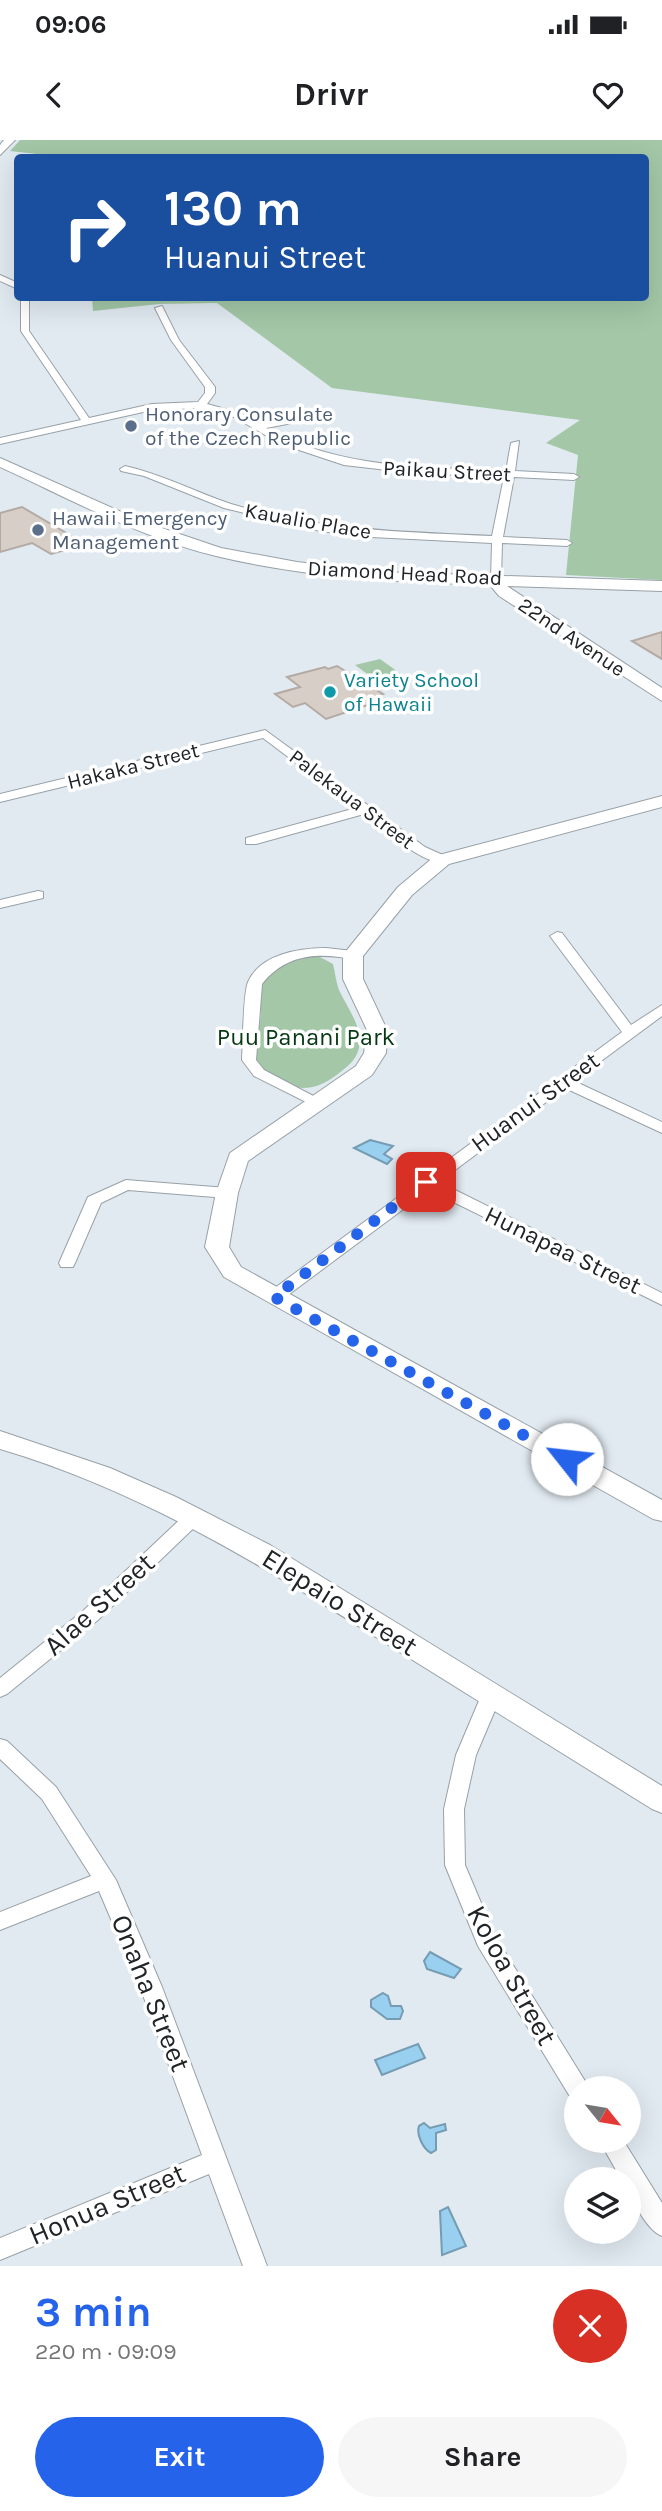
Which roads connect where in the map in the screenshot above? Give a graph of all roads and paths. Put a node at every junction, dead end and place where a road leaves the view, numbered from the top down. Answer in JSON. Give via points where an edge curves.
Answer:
{"nodes":[{"id":1,"x":10,"y":140,"type":"edge"},
{"id":2,"x":0,"y":152,"type":"edge"},
{"id":3,"x":26,"y":301,"type":"edge"},
{"id":4,"x":159,"y":309,"type":"dead end"},
{"id":5,"x":201,"y":405,"type":"junction"},
{"id":6,"x":316,"y":416,"type":"dead end"},
{"id":7,"x":86,"y":421,"type":"junction"},
{"id":8,"x":260,"y":426,"type":"junction"},
{"id":9,"x":0,"y":440,"type":"edge"},
{"id":10,"x":516,"y":443,"type":"dead end"},
{"id":11,"x":3,"y":464,"type":"edge"},
{"id":12,"x":125,"y":469,"type":"dead end"},
{"id":13,"x":511,"y":475,"type":"junction"},
{"id":14,"x":574,"y":477,"type":"dead end"},
{"id":15,"x":497,"y":540,"type":"junction"},
{"id":16,"x":567,"y":543,"type":"dead end"},
{"id":17,"x":496,"y":579,"type":"junction"},
{"id":18,"x":662,"y":586,"type":"edge"},
{"id":19,"x":662,"y":696,"type":"edge"},
{"id":20,"x":265,"y":734,"type":"joint"},
{"id":21,"x":0,"y":798,"type":"edge"},
{"id":22,"x":662,"y":801,"type":"edge"},
{"id":23,"x":365,"y":810,"type":"junction"},
{"id":24,"x":251,"y":841,"type":"dead end"},
{"id":25,"x":442,"y":860,"type":"junction"},
{"id":26,"x":38,"y":895,"type":"dead end"},
{"id":27,"x":0,"y":904,"type":"edge"},
{"id":28,"x":557,"y":936,"type":"dead end"},
{"id":29,"x":353,"y":955,"type":"junction"},
{"id":30,"x":662,"y":1009,"type":"edge"},
{"id":31,"x":630,"y":1033,"type":"junction"},
{"id":32,"x":562,"y":1081,"type":"junction"},
{"id":33,"x":316,"y":1103,"type":"junction"},
{"id":34,"x":662,"y":1128,"type":"edge"},
{"id":35,"x":426,"y":1182,"type":"junction"},
{"id":36,"x":227,"y":1193,"type":"junction"},
{"id":37,"x":67,"y":1263,"type":"dead end"},
{"id":38,"x":274,"y":1297,"type":"junction"},
{"id":39,"x":662,"y":1300,"type":"edge"},
{"id":40,"x":0,"y":1440,"type":"edge"},
{"id":41,"x":662,"y":1512,"type":"edge"},
{"id":42,"x":195,"y":1516,"type":"junction"},
{"id":43,"x":0,"y":1689,"type":"edge"},
{"id":44,"x":491,"y":1696,"type":"junction"},
{"id":45,"x":0,"y":1747,"type":"edge"},
{"id":46,"x":662,"y":1801,"type":"edge"},
{"id":47,"x":105,"y":1880,"type":"junction"},
{"id":48,"x":0,"y":1921,"type":"edge"},
{"id":49,"x":571,"y":2076,"type":"edge"},
{"id":50,"x":618,"y":2153,"type":"edge"},
{"id":51,"x":215,"y":2160,"type":"junction"},
{"id":52,"x":662,"y":2225,"type":"edge"},
{"id":53,"x":0,"y":2249,"type":"edge"},
{"id":54,"x":255,"y":2266,"type":"edge"}],
"edges":[{"from":1,"to":2,"type":"street"},
{"from":3,"to":7,"type":"street","via":[[25,331]]},
{"from":4,"to":5,"type":"street","via":[[175,340],[211,387]]},
{"from":5,"to":7,"type":"street","name":"Paikau Street","via":[[152,407]]},
{"from":5,"to":8,"type":"street","name":"Paikau Street"},
{"from":6,"to":8,"type":"street"},
{"from":7,"to":9,"type":"street","name":"Paikau Street"},
{"from":8,"to":13,"type":"street","name":"Paikau Street","via":[[313,454],[363,466]]},
{"from":10,"to":13,"type":"street","name":"22nd Avenue"},
{"from":11,"to":17,"type":"street","name":"Diamond Head Road","via":[[139,525],[218,551],[297,568],[382,577]]},
{"from":12,"to":15,"type":"street","name":"Kaualio Place","via":[[280,520],[371,534]]},
{"from":13,"to":14,"type":"street","name":"Paikau Street"},
{"from":13,"to":15,"type":"street","name":"22nd Avenue"},
{"from":15,"to":16,"type":"street","name":"Kaualio Place"},
{"from":15,"to":17,"type":"street","name":"22nd Avenue"},
{"from":17,"to":18,"type":"street","name":"Diamond Head Road"},
{"from":17,"to":19,"type":"street","name":"22nd Avenue","via":[[505,593]]},
{"from":20,"to":21,"type":"street","name":"Hakaka Street"},
{"from":20,"to":23,"type":"street","name":"Palekaua Street"},
{"from":22,"to":25,"type":"street"},
{"from":23,"to":24,"type":"street"},
{"from":23,"to":25,"type":"street","name":"Palekaua Street","via":[[420,850]]},
{"from":25,"to":29,"type":"street","via":[[405,891]]},
{"from":26,"to":27,"type":"street"},
{"from":28,"to":31,"type":"street"},
{"from":29,"to":33,"type":"street","via":[[353,979],[377,1030],[375,1053],[364,1070]]},
{"from":29,"to":33,"type":"street","via":[[329,950],[300,953],[276,961],[255,983],[249,1060],[259,1073]]},
{"from":30,"to":31,"type":"street","name":"Huanui Street"},
{"from":31,"to":32,"type":"street","name":"Huanui Street"},
{"from":32,"to":34,"type":"street"},
{"from":32,"to":35,"type":"street","name":"Huanui Street"},
{"from":33,"to":36,"type":"street","via":[[239,1158]]},
{"from":35,"to":38,"type":"street","name":"Huanui Street"},
{"from":35,"to":39,"type":"street","name":"Hunapaa Street"},
{"from":36,"to":37,"type":"street","via":[[126,1185],[94,1200]]},
{"from":36,"to":38,"type":"street","via":[[217,1247],[232,1272]]},
{"from":38,"to":41,"type":"street"},
{"from":40,"to":42,"type":"street","name":"Elepaio Street"},
{"from":42,"to":43,"type":"street","name":"Alae Street","via":[[91,1615]]},
{"from":42,"to":44,"type":"street","name":"Elepaio Street","via":[[336,1597]]},
{"from":44,"to":46,"type":"street","name":"Elepaio Street"},
{"from":44,"to":49,"type":"street","name":"Koloa Street","via":[[466,1755],[454,1810],[455,1865],[486,1940]]},
{"from":45,"to":47,"type":"street","name":"Onaha Street","via":[[49,1793]]},
{"from":47,"to":48,"type":"street"},
{"from":47,"to":51,"type":"street","name":"Onaha Street","via":[[151,1987]]},
{"from":50,"to":52,"type":"street"},
{"from":51,"to":53,"type":"street","name":"Honua Street"},
{"from":51,"to":54,"type":"street","name":"Onaha Street"}]}
